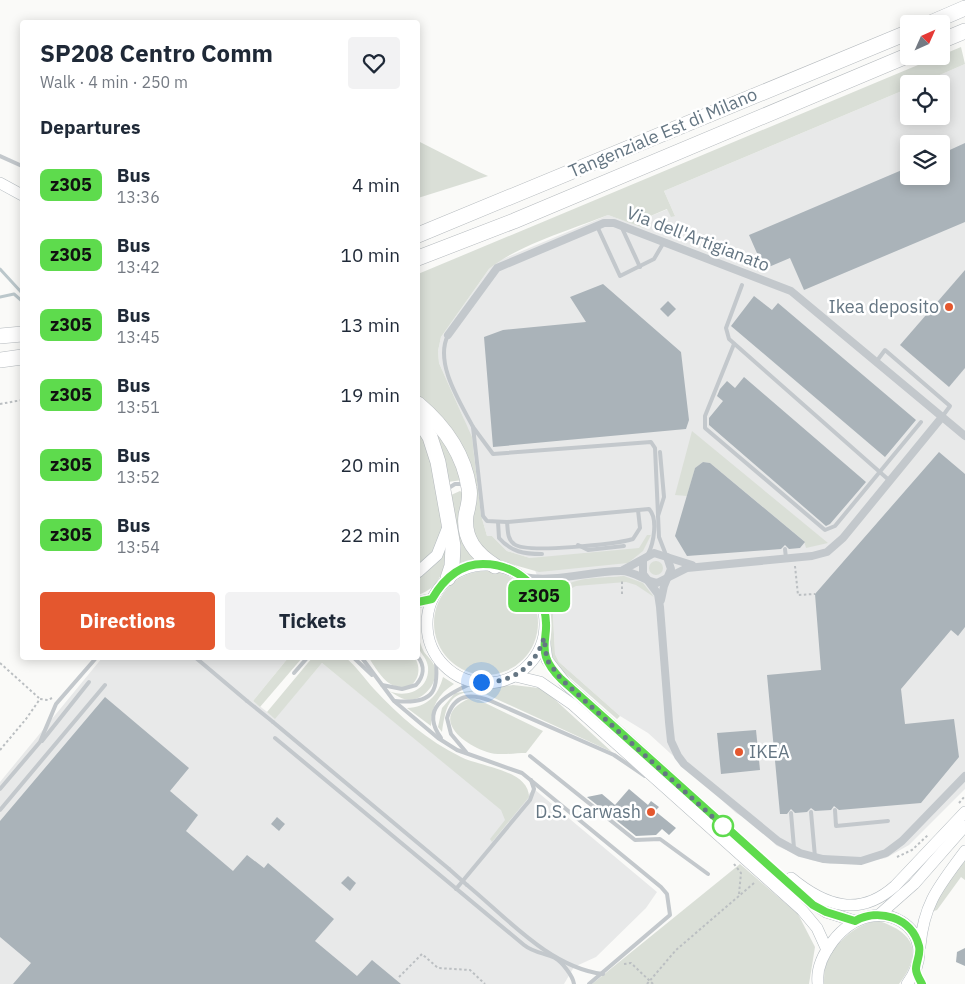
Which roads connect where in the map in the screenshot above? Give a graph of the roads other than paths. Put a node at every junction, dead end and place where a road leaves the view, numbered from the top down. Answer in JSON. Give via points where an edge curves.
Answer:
{"nodes":[{"id":1,"x":965,"y":8,"type":"edge"},
{"id":2,"x":949,"y":15,"type":"edge"},
{"id":3,"x":965,"y":31,"type":"edge"},
{"id":4,"x":900,"y":36,"type":"edge"},
{"id":5,"x":950,"y":37,"type":"edge"},
{"id":6,"x":900,"y":59,"type":"edge"},
{"id":7,"x":0,"y":156,"type":"edge"},
{"id":8,"x":20,"y":165,"type":"edge"},
{"id":9,"x":0,"y":183,"type":"edge"},
{"id":10,"x":20,"y":194,"type":"edge"},
{"id":11,"x":621,"y":225,"type":"junction"},
{"id":12,"x":597,"y":226,"type":"junction"},
{"id":13,"x":420,"y":234,"type":"edge"},
{"id":14,"x":664,"y":241,"type":"junction"},
{"id":15,"x":446,"y":247,"type":"junction"},
{"id":16,"x":420,"y":257,"type":"edge"},
{"id":17,"x":420,"y":262,"type":"edge"},
{"id":18,"x":640,"y":267,"type":"junction"},
{"id":19,"x":742,"y":285,"type":"dead end"},
{"id":20,"x":20,"y":334,"type":"edge"},
{"id":21,"x":0,"y":336,"type":"edge"},
{"id":22,"x":448,"y":336,"type":"joint"},
{"id":23,"x":734,"y":344,"type":"junction"},
{"id":24,"x":20,"y":357,"type":"edge"},
{"id":25,"x":0,"y":360,"type":"edge"},
{"id":26,"x":876,"y":362,"type":"junction"},
{"id":27,"x":420,"y":406,"type":"edge"},
{"id":28,"x":942,"y":417,"type":"junction"},
{"id":29,"x":420,"y":422,"type":"edge"},
{"id":30,"x":921,"y":422,"type":"dead end"},
{"id":31,"x":473,"y":427,"type":"junction"},
{"id":32,"x":965,"y":436,"type":"edge"},
{"id":33,"x":660,"y":452,"type":"dead end"},
{"id":34,"x":880,"y":472,"type":"junction"},
{"id":35,"x":890,"y":481,"type":"junction"},
{"id":36,"x":469,"y":488,"type":"junction"},
{"id":37,"x":443,"y":491,"type":"junction"},
{"id":38,"x":638,"y":510,"type":"junction"},
{"id":39,"x":658,"y":518,"type":"junction"},
{"id":40,"x":449,"y":522,"type":"junction"},
{"id":41,"x":498,"y":522,"type":"junction"},
{"id":42,"x":507,"y":522,"type":"junction"},
{"id":43,"x":578,"y":546,"type":"junction"},
{"id":44,"x":624,"y":546,"type":"dead end"},
{"id":45,"x":785,"y":549,"type":"dead end"},
{"id":46,"x":542,"y":554,"type":"dead end"},
{"id":47,"x":667,"y":557,"type":"junction"},
{"id":48,"x":644,"y":558,"type":"junction"},
{"id":49,"x":786,"y":558,"type":"junction"},
{"id":50,"x":495,"y":566,"type":"junction"},
{"id":51,"x":699,"y":566,"type":"junction"},
{"id":52,"x":420,"y":570,"type":"edge"},
{"id":53,"x":621,"y":571,"type":"junction"},
{"id":54,"x":568,"y":576,"type":"junction"},
{"id":55,"x":523,"y":577,"type":"junction"},
{"id":56,"x":448,"y":578,"type":"junction"},
{"id":57,"x":646,"y":578,"type":"junction"},
{"id":58,"x":667,"y":578,"type":"junction"},
{"id":59,"x":432,"y":599,"type":"junction"},
{"id":60,"x":420,"y":602,"type":"edge"},
{"id":61,"x":660,"y":607,"type":"junction"},
{"id":62,"x":544,"y":610,"type":"junction"},
{"id":63,"x":420,"y":624,"type":"edge"},
{"id":64,"x":428,"y":637,"type":"junction"},
{"id":65,"x":544,"y":638,"type":"junction"},
{"id":66,"x":435,"y":654,"type":"junction"},
{"id":67,"x":94,"y":660,"type":"edge"},
{"id":68,"x":198,"y":660,"type":"edge"},
{"id":69,"x":305,"y":660,"type":"edge"},
{"id":70,"x":356,"y":660,"type":"edge"},
{"id":71,"x":363,"y":660,"type":"edge"},
{"id":72,"x":420,"y":660,"type":"edge"},
{"id":73,"x":294,"y":673,"type":"dead end"},
{"id":74,"x":516,"y":676,"type":"junction"},
{"id":75,"x":89,"y":682,"type":"dead end"},
{"id":76,"x":474,"y":682,"type":"junction"},
{"id":77,"x":105,"y":685,"type":"dead end"},
{"id":78,"x":381,"y":685,"type":"junction"},
{"id":79,"x":394,"y":701,"type":"junction"},
{"id":80,"x":275,"y":738,"type":"dead end"},
{"id":81,"x":40,"y":742,"type":"junction"},
{"id":82,"x":446,"y":744,"type":"junction"},
{"id":83,"x":468,"y":754,"type":"junction"},
{"id":84,"x":530,"y":756,"type":"dead end"},
{"id":85,"x":657,"y":766,"type":"junction"},
{"id":86,"x":965,"y":776,"type":"edge"},
{"id":87,"x":531,"y":780,"type":"junction"},
{"id":88,"x":0,"y":789,"type":"edge"},
{"id":89,"x":0,"y":810,"type":"edge"},
{"id":90,"x":834,"y":810,"type":"dead end"},
{"id":91,"x":959,"y":810,"type":"edge"},
{"id":92,"x":811,"y":812,"type":"dead end"},
{"id":93,"x":791,"y":813,"type":"dead end"},
{"id":94,"x":696,"y":814,"type":"junction"},
{"id":95,"x":888,"y":821,"type":"dead end"},
{"id":96,"x":965,"y":826,"type":"edge"},
{"id":97,"x":794,"y":850,"type":"junction"},
{"id":98,"x":965,"y":851,"type":"edge"},
{"id":99,"x":815,"y":857,"type":"junction"},
{"id":100,"x":708,"y":874,"type":"dead end"},
{"id":101,"x":456,"y":890,"type":"junction"},
{"id":102,"x":880,"y":914,"type":"junction"},
{"id":103,"x":855,"y":921,"type":"junction"},
{"id":104,"x":920,"y":948,"type":"junction"},
{"id":105,"x":827,"y":950,"type":"junction"},
{"id":106,"x":556,"y":958,"type":"junction"},
{"id":107,"x":916,"y":970,"type":"junction"},
{"id":108,"x":603,"y":974,"type":"junction"},
{"id":109,"x":574,"y":984,"type":"edge"},
{"id":110,"x":589,"y":984,"type":"edge"},
{"id":111,"x":818,"y":984,"type":"edge"},
{"id":112,"x":907,"y":984,"type":"edge"},
{"id":113,"x":922,"y":984,"type":"edge"}],
"edges":[{"from":1,"to":2,"type":"highway"},
{"from":3,"to":5,"type":"highway"},
{"from":4,"to":13,"type":"highway","name":"Tangenziale Est di Milano"},
{"from":6,"to":15,"type":"highway","name":"Tangenziale Est di Milano"},
{"from":7,"to":8,"type":"lane"},
{"from":9,"to":10,"type":"main road"},
{"from":11,"to":12,"type":"street","name":"Via dell'Artigianato","via":[[611,222]]},
{"from":11,"to":14,"type":"street","name":"Via dell'Artigianato"},
{"from":11,"to":18,"type":"lane"},
{"from":12,"to":18,"type":"lane","via":[[620,276]]},
{"from":12,"to":22,"type":"street","name":"Via dell'Artigianato","via":[[497,268]]},
{"from":14,"to":18,"type":"lane","via":[[656,257]]},
{"from":14,"to":26,"type":"street","name":"Via dell'Artigianato","via":[[790,291]]},
{"from":15,"to":16,"type":"highway","name":"Tangenziale Est di Milano"},
{"from":15,"to":17,"type":"highway"},
{"from":19,"to":23,"type":"lane","via":[[726,328],[727,337]]},
{"from":20,"to":21,"type":"highway"},
{"from":22,"to":31,"type":"lane","name":"Via dell'Artigianato","via":[[444,348],[446,365]]},
{"from":23,"to":34,"type":"lane"},
{"from":23,"to":34,"type":"lane","via":[[705,416],[704,425],[710,434],[824,530],[835,526]]},
{"from":24,"to":25,"type":"highway"},
{"from":26,"to":28,"type":"street","name":"Via dell'Artigianato"},
{"from":26,"to":28,"type":"lane","via":[[885,350],[950,406]]},
{"from":27,"to":36,"type":"highway","via":[[438,423],[456,448]]},
{"from":28,"to":32,"type":"street","name":"Via dell'Artigianato"},
{"from":28,"to":35,"type":"street"},
{"from":29,"to":37,"type":"highway","via":[[434,449]]},
{"from":30,"to":34,"type":"lane"},
{"from":31,"to":39,"type":"lane","via":[[493,454],[651,442],[655,448]]},
{"from":31,"to":41,"type":"lane","via":[[483,516],[488,522]]},
{"from":33,"to":39,"type":"lane","via":[[664,497]]},
{"from":34,"to":35,"type":"lane"},
{"from":35,"to":49,"type":"street","via":[[836,545],[817,555]]},
{"from":36,"to":37,"type":"lane","via":[[462,483]]},
{"from":36,"to":50,"type":"highway","via":[[465,524],[469,540],[482,557]]},
{"from":37,"to":40,"type":"highway"},
{"from":38,"to":42,"type":"lane"},
{"from":38,"to":43,"type":"lane","via":[[639,530],[633,539]]},
{"from":38,"to":48,"type":"lane","via":[[649,509],[652,514],[654,538]]},
{"from":39,"to":47,"type":"lane","via":[[660,542]]},
{"from":40,"to":52,"type":"main road","via":[[437,555]]},
{"from":40,"to":56,"type":"highway","via":[[453,556]]},
{"from":41,"to":42,"type":"lane"},
{"from":41,"to":46,"type":"lane","via":[[499,538],[510,548],[522,553]]},
{"from":42,"to":43,"type":"lane","via":[[511,542],[521,548]]},
{"from":43,"to":44,"type":"lane","via":[[588,550]]},
{"from":45,"to":49,"type":"lane"},
{"from":47,"to":48,"type":"street","via":[[654,553]]},
{"from":47,"to":51,"type":"street"},
{"from":47,"to":58,"type":"street","via":[[671,569]]},
{"from":48,"to":53,"type":"street"},
{"from":48,"to":57,"type":"street","via":[[641,570]]},
{"from":49,"to":51,"type":"street"},
{"from":50,"to":55,"type":"main road"},
{"from":50,"to":56,"type":"main road","via":[[467,567]]},
{"from":51,"to":58,"type":"street","via":[[682,569]]},
{"from":53,"to":54,"type":"street"},
{"from":53,"to":57,"type":"street"},
{"from":54,"to":55,"type":"street"},
{"from":54,"to":62,"type":"street","via":[[551,591]]},
{"from":55,"to":62,"type":"main road","via":[[536,591]]},
{"from":56,"to":59,"type":"main road"},
{"from":57,"to":58,"type":"street","via":[[657,583]]},
{"from":57,"to":61,"type":"street","via":[[658,594]]},
{"from":58,"to":61,"type":"street"},
{"from":59,"to":60,"type":"main road"},
{"from":59,"to":64,"type":"main road"},
{"from":61,"to":97,"type":"street","via":[[671,741],[678,756],[738,811],[751,817],[778,841]]},
{"from":62,"to":65,"type":"main road"},
{"from":63,"to":64,"type":"main road"},
{"from":64,"to":66,"type":"main road"},
{"from":65,"to":74,"type":"main road","via":[[535,658]]},
{"from":65,"to":85,"type":"main road","via":[[546,656],[556,674]]},
{"from":66,"to":76,"type":"main road","via":[[454,674]]},
{"from":66,"to":79,"type":"lane","via":[[438,680],[435,691],[418,702]]},
{"from":67,"to":81,"type":"lane","via":[[56,704]]},
{"from":68,"to":106,"type":"lane","bridge":true},
{"from":69,"to":73,"type":"lane"},
{"from":70,"to":78,"type":"lane"},
{"from":71,"to":78,"type":"lane"},
{"from":72,"to":78,"type":"lane","via":[[423,672],[416,685],[402,690]]},
{"from":74,"to":76,"type":"main road","via":[[498,682]]},
{"from":74,"to":94,"type":"main road","via":[[540,682],[567,700]]},
{"from":75,"to":81,"type":"lane"},
{"from":76,"to":82,"type":"lane","via":[[450,693],[437,706],[435,725]]},
{"from":77,"to":89,"type":"lane"},
{"from":78,"to":79,"type":"lane"},
{"from":79,"to":82,"type":"lane"},
{"from":80,"to":101,"type":"lane"},
{"from":81,"to":88,"type":"lane"},
{"from":82,"to":83,"type":"lane"},
{"from":83,"to":87,"type":"lane","via":[[511,768]]},
{"from":83,"to":94,"type":"lane","via":[[451,734],[447,718],[450,708],[459,699],[472,695],[491,700],[614,755]]},
{"from":84,"to":100,"type":"lane","via":[[635,840],[660,839]]},
{"from":85,"to":91,"type":"main road","via":[[702,797],[801,886],[838,904],[860,905],[885,894]]},
{"from":85,"to":103,"type":"main road","via":[[805,899],[826,912]]},
{"from":86,"to":99,"type":"street","via":[[902,841],[886,853],[861,861]]},
{"from":87,"to":101,"type":"lane","via":[[534,789],[530,800]]},
{"from":87,"to":108,"type":"lane","via":[[667,894],[670,915]]},
{"from":90,"to":95,"type":"lane","via":[[836,826]]},
{"from":92,"to":99,"type":"lane"},
{"from":93,"to":97,"type":"lane"},
{"from":94,"to":105,"type":"main road","via":[[805,914],[820,933]]},
{"from":96,"to":102,"type":"main road","via":[[914,884]]},
{"from":97,"to":99,"type":"street"},
{"from":98,"to":104,"type":"main road","via":[[930,901],[923,920]]},
{"from":101,"to":106,"type":"lane","via":[[527,948]]},
{"from":102,"to":103,"type":"main road"},
{"from":102,"to":104,"type":"main road","via":[[904,924]]},
{"from":103,"to":105,"type":"main road"},
{"from":104,"to":107,"type":"main road"},
{"from":105,"to":111,"type":"main road","via":[[819,966]]},
{"from":106,"to":108,"type":"lane","via":[[582,970]]},
{"from":106,"to":109,"type":"lane"},
{"from":107,"to":112,"type":"main road"},
{"from":107,"to":113,"type":"street"},
{"from":108,"to":110,"type":"lane"}]}
